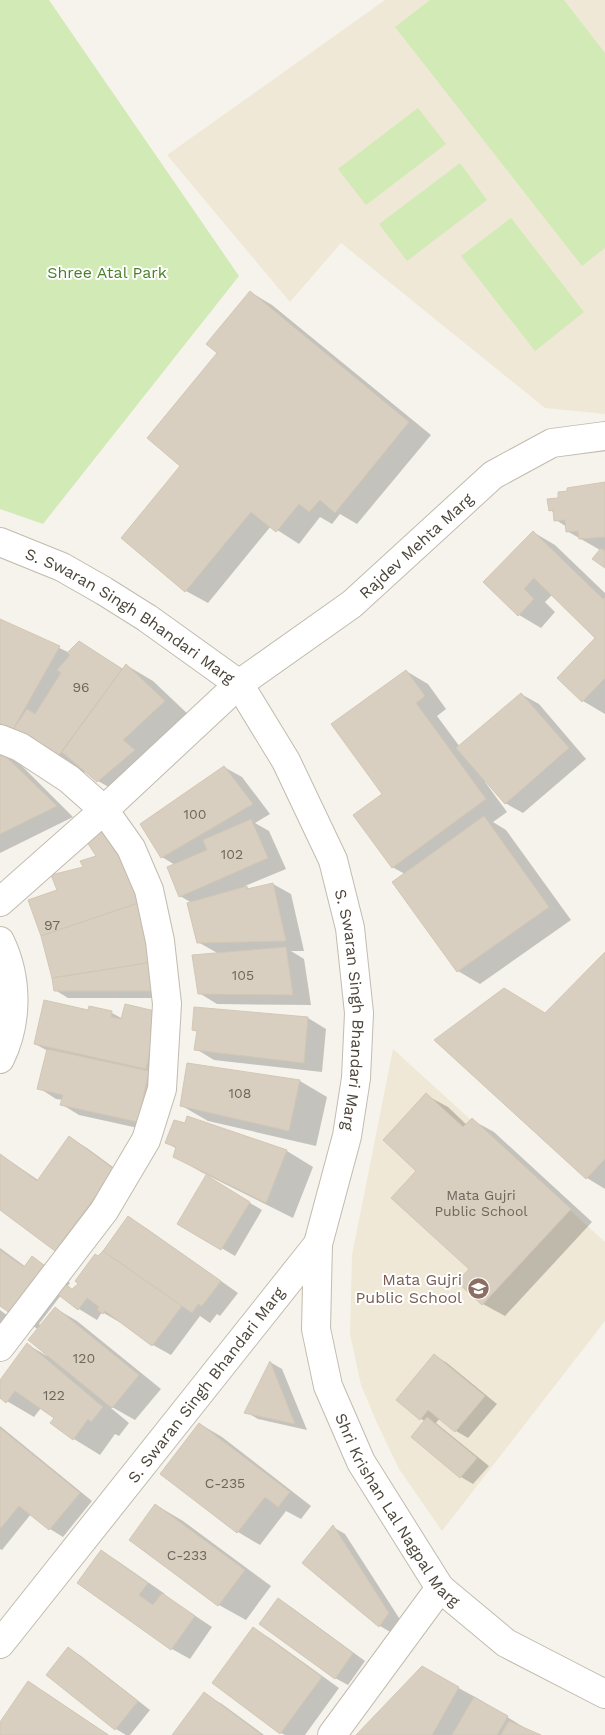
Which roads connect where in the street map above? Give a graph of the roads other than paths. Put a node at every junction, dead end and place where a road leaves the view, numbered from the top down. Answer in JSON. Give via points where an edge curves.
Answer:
{"nodes":[{"id":1,"x":605,"y":436,"type":"edge"},
{"id":2,"x":0,"y":542,"type":"edge"},
{"id":3,"x":239,"y":684,"type":"junction"},
{"id":4,"x":0,"y":739,"type":"edge"},
{"id":5,"x":104,"y":810,"type":"junction"},
{"id":6,"x":0,"y":902,"type":"edge"},
{"id":7,"x":0,"y":941,"type":"edge"},
{"id":8,"x":0,"y":1059,"type":"edge"},
{"id":9,"x":318,"y":1244,"type":"junction"},
{"id":10,"x":0,"y":1347,"type":"edge"},
{"id":11,"x":440,"y":1588,"type":"junction"},
{"id":12,"x":0,"y":1644,"type":"edge"},
{"id":13,"x":605,"y":1694,"type":"edge"},
{"id":14,"x":332,"y":1735,"type":"edge"}],
"edges":[{"from":1,"to":3,"type":"street","name":"Rajdev Mehta Marg","via":[[552,443],[493,475],[352,604]]},
{"from":2,"to":3,"type":"street","name":"S. Swaran Singh Bhandari Marg","via":[[62,566],[147,618]]},
{"from":3,"to":5,"type":"street","name":"Rajdev Mehta Marg"},
{"from":3,"to":9,"type":"street","name":"S. Swaran Singh Bhandari Marg","via":[[286,761],[332,860],[350,928],[359,1013],[356,1078],[347,1136]]},
{"from":4,"to":5,"type":"street","via":[[20,747],[69,779]]},
{"from":5,"to":6,"type":"street","name":"Rajdev Mehta Marg"},
{"from":5,"to":10,"type":"street","via":[[131,848],[149,890],[158,932],[167,1004],[162,1089],[146,1140],[104,1211]]},
{"from":7,"to":8,"type":"street","via":[[13,977],[14,1012]]},
{"from":9,"to":11,"type":"street","name":"Shri Krishan Lal Nagpal Marg","via":[[316,1329],[328,1386],[361,1462]]},
{"from":9,"to":12,"type":"street","name":"S. Swaran Singh Bhandari Marg"},
{"from":11,"to":13,"type":"street","name":"Shri Krishan Lal Nagpal Marg","via":[[506,1643]]},
{"from":11,"to":14,"type":"street"}]}
